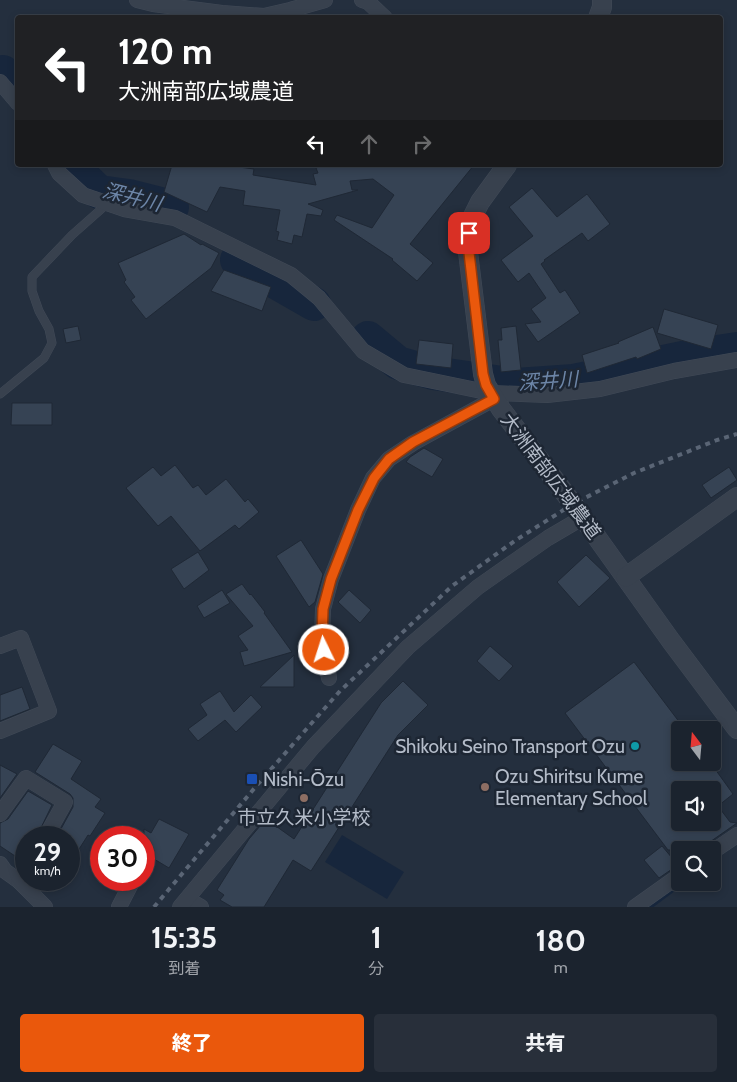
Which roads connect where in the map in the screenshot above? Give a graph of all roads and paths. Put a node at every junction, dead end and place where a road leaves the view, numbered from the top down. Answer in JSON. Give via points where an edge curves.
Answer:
{"nodes":[{"id":1,"x":137,"y":0,"type":"edge"},
{"id":2,"x":324,"y":0,"type":"edge"},
{"id":3,"x":362,"y":0,"type":"edge"},
{"id":4,"x":602,"y":0,"type":"edge"},
{"id":5,"x":243,"y":15,"type":"edge"},
{"id":6,"x":268,"y":15,"type":"edge"},
{"id":7,"x":381,"y":15,"type":"edge"},
{"id":8,"x":599,"y":15,"type":"edge"},
{"id":9,"x":0,"y":82,"type":"edge"},
{"id":10,"x":15,"y":100,"type":"edge"},
{"id":11,"x":56,"y":167,"type":"edge"},
{"id":12,"x":506,"y":167,"type":"edge"},
{"id":13,"x":107,"y":204,"type":"junction"},
{"id":14,"x":737,"y":360,"type":"edge"},
{"id":15,"x":489,"y":388,"type":"junction"},
{"id":16,"x":0,"y":394,"type":"edge"},
{"id":17,"x":737,"y":497,"type":"edge"},
{"id":18,"x":582,"y":518,"type":"junction"},
{"id":19,"x":626,"y":577,"type":"junction"},
{"id":20,"x":0,"y":646,"type":"edge"},
{"id":21,"x":329,"y":678,"type":"dead end"},
{"id":22,"x":737,"y":729,"type":"edge"},
{"id":23,"x":0,"y":732,"type":"edge"},
{"id":24,"x":0,"y":814,"type":"edge"},
{"id":25,"x":52,"y":826,"type":"edge"},
{"id":26,"x":737,"y":835,"type":"edge"},
{"id":27,"x":721,"y":846,"type":"edge"},
{"id":28,"x":0,"y":864,"type":"edge"},
{"id":29,"x":15,"y":874,"type":"edge"},
{"id":30,"x":671,"y":881,"type":"edge"},
{"id":31,"x":34,"y":891,"type":"edge"},
{"id":32,"x":127,"y":891,"type":"edge"},
{"id":33,"x":184,"y":903,"type":"edge"},
{"id":34,"x":45,"y":907,"type":"edge"},
{"id":35,"x":119,"y":907,"type":"edge"},
{"id":36,"x":201,"y":907,"type":"edge"},
{"id":37,"x":635,"y":907,"type":"edge"}],
"edges":[{"from":1,"to":5,"type":"street"},
{"from":2,"to":6,"type":"street"},
{"from":3,"to":7,"type":"street"},
{"from":4,"to":8,"type":"street"},
{"from":9,"to":10,"type":"street"},
{"from":11,"to":13,"type":"street","via":[[84,195]]},
{"from":12,"to":15,"type":"street","name":"大洲南部広域農道","via":[[470,222],[468,244]]},
{"from":13,"to":15,"type":"street","via":[[175,218],[291,275],[319,298],[362,352],[404,375]]},
{"from":13,"to":16,"type":"lane","via":[[32,277],[32,291],[52,343],[44,358]]},
{"from":14,"to":15,"type":"street","via":[[600,389],[547,395]]},
{"from":15,"to":18,"type":"street","name":"大洲南部広域農道"},
{"from":15,"to":21,"type":"street","via":[[389,459],[374,478],[331,579],[323,609],[322,638]]},
{"from":17,"to":19,"type":"street"},
{"from":18,"to":19,"type":"street","name":"大洲南部広域農道"},
{"from":18,"to":33,"type":"street","via":[[478,587],[408,647],[313,747]]},
{"from":19,"to":22,"type":"street","name":"大洲南部広域農道"},
{"from":20,"to":23,"type":"street","via":[[21,638],[49,711]]},
{"from":24,"to":25,"type":"street","via":[[26,778],[65,802]]},
{"from":26,"to":27,"type":"street"},
{"from":28,"to":29,"type":"street","via":[[5,871]]},
{"from":30,"to":37,"type":"street"},
{"from":31,"to":34,"type":"street"},
{"from":32,"to":35,"type":"street"},
{"from":33,"to":36,"type":"street"}]}
